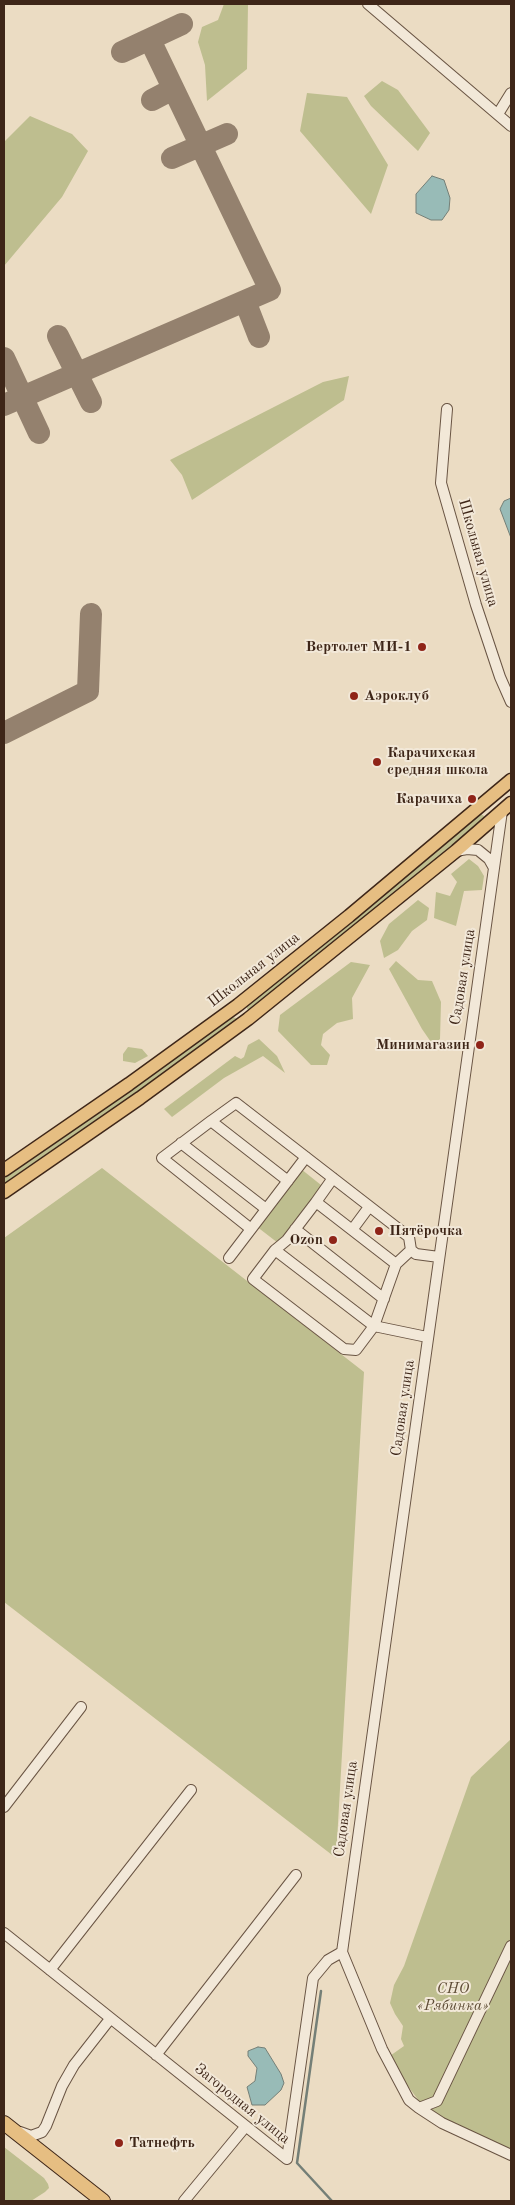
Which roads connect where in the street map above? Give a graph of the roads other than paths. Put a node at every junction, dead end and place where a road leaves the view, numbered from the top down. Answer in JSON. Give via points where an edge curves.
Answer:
{"nodes":[{"id":1,"x":368,"y":4,"type":"edge"},
{"id":2,"x":511,"y":93,"type":"edge"},
{"id":3,"x":498,"y":114,"type":"junction"},
{"id":4,"x":511,"y":126,"type":"edge"},
{"id":5,"x":447,"y":409,"type":"dead end"},
{"id":6,"x":511,"y":702,"type":"edge"},
{"id":7,"x":511,"y":780,"type":"edge"},
{"id":8,"x":491,"y":798,"type":"junction"},
{"id":9,"x":506,"y":807,"type":"edge"},
{"id":10,"x":456,"y":851,"type":"junction"},
{"id":11,"x":494,"y":868,"type":"junction"},
{"id":12,"x":238,"y":1005,"type":"junction"},
{"id":13,"x":248,"y":1019,"type":"junction"},
{"id":14,"x":211,"y":1121,"type":"junction"},
{"id":15,"x":182,"y":1143,"type":"junction"},
{"id":16,"x":306,"y":1157,"type":"junction"},
{"id":17,"x":4,"y":1170,"type":"edge"},
{"id":18,"x":333,"y":1178,"type":"junction"},
{"id":19,"x":288,"y":1181,"type":"junction"},
{"id":20,"x":4,"y":1192,"type":"edge"},
{"id":21,"x":316,"y":1202,"type":"junction"},
{"id":22,"x":370,"y":1207,"type":"junction"},
{"id":23,"x":266,"y":1210,"type":"junction"},
{"id":24,"x":251,"y":1229,"type":"junction"},
{"id":25,"x":295,"y":1229,"type":"junction"},
{"id":26,"x":352,"y":1230,"type":"junction"},
{"id":27,"x":275,"y":1250,"type":"junction"},
{"id":28,"x":411,"y":1250,"type":"junction"},
{"id":29,"x":229,"y":1258,"type":"dead end"},
{"id":30,"x":439,"y":1258,"type":"junction"},
{"id":31,"x":396,"y":1264,"type":"junction"},
{"id":32,"x":384,"y":1299,"type":"junction"},
{"id":33,"x":374,"y":1326,"type":"junction"},
{"id":34,"x":428,"y":1338,"type":"junction"},
{"id":35,"x":81,"y":1707,"type":"dead end"},
{"id":36,"x":191,"y":1790,"type":"dead end"},
{"id":37,"x":4,"y":1807,"type":"edge"},
{"id":38,"x":296,"y":1875,"type":"dead end"},
{"id":39,"x":4,"y":1933,"type":"edge"},
{"id":40,"x":511,"y":1946,"type":"edge"},
{"id":41,"x":342,"y":1952,"type":"junction"},
{"id":42,"x":50,"y":1970,"type":"junction"},
{"id":43,"x":110,"y":2019,"type":"junction"},
{"id":44,"x":156,"y":2055,"type":"junction"},
{"id":45,"x":420,"y":2108,"type":"junction"},
{"id":46,"x":246,"y":2126,"type":"junction"},
{"id":47,"x":7,"y":2128,"type":"edge"},
{"id":48,"x":511,"y":2155,"type":"edge"},
{"id":49,"x":89,"y":2201,"type":"edge"},
{"id":50,"x":103,"y":2201,"type":"edge"},
{"id":51,"x":184,"y":2201,"type":"edge"}],
"edges":[{"from":1,"to":3,"type":"street"},
{"from":2,"to":3,"type":"street"},
{"from":3,"to":4,"type":"street"},
{"from":5,"to":6,"type":"street","name":"Школьная улица","via":[[441,483],[476,605]]},
{"from":7,"to":8,"type":"main road","name":"Школьная улица"},
{"from":8,"to":9,"type":"main road"},
{"from":8,"to":12,"type":"main road","name":"Школьная улица"},
{"from":9,"to":10,"type":"main road"},
{"from":9,"to":11,"type":"street","name":"Садовая улица"},
{"from":10,"to":11,"type":"street","via":[[478,850]]},
{"from":10,"to":13,"type":"main road"},
{"from":11,"to":30,"type":"street","name":"Садовая улица"},
{"from":12,"to":13,"type":"main road"},
{"from":12,"to":17,"type":"main road","name":"Школьная улица"},
{"from":13,"to":20,"type":"main road"},
{"from":14,"to":15,"type":"street"},
{"from":14,"to":16,"type":"street","via":[[236,1103]]},
{"from":14,"to":19,"type":"street"},
{"from":15,"to":23,"type":"street"},
{"from":15,"to":24,"type":"street","via":[[162,1158]]},
{"from":16,"to":18,"type":"street"},
{"from":16,"to":19,"type":"street"},
{"from":18,"to":21,"type":"street"},
{"from":18,"to":22,"type":"street"},
{"from":19,"to":23,"type":"street"},
{"from":21,"to":25,"type":"street"},
{"from":21,"to":26,"type":"street"},
{"from":22,"to":26,"type":"street"},
{"from":22,"to":28,"type":"street","via":[[409,1238]]},
{"from":23,"to":24,"type":"street"},
{"from":24,"to":29,"type":"street"},
{"from":25,"to":27,"type":"street"},
{"from":25,"to":32,"type":"street"},
{"from":26,"to":31,"type":"street"},
{"from":27,"to":33,"type":"street"},
{"from":27,"to":33,"type":"street","via":[[253,1278],[344,1349],[356,1350]]},
{"from":28,"to":30,"type":"street"},
{"from":28,"to":31,"type":"street"},
{"from":30,"to":34,"type":"street","name":"Садовая улица"},
{"from":31,"to":32,"type":"street"},
{"from":32,"to":33,"type":"street"},
{"from":33,"to":34,"type":"street"},
{"from":34,"to":41,"type":"street","name":"Садовая улица"},
{"from":35,"to":37,"type":"street"},
{"from":36,"to":42,"type":"street"},
{"from":38,"to":44,"type":"street"},
{"from":39,"to":42,"type":"street","name":"Загородная улица"},
{"from":40,"to":45,"type":"street","via":[[437,2101]]},
{"from":41,"to":45,"type":"street","via":[[382,2049],[409,2100]]},
{"from":41,"to":46,"type":"street","name":"Загородная улица","via":[[328,1960],[313,1978],[287,2159]]},
{"from":42,"to":43,"type":"street","name":"Загородная улица"},
{"from":43,"to":44,"type":"street","name":"Загородная улица"},
{"from":43,"to":47,"type":"street","via":[[74,2065],[42,2132],[31,2136]]},
{"from":44,"to":46,"type":"street","name":"Загородная улица"},
{"from":45,"to":48,"type":"street","via":[[442,2123]]},
{"from":46,"to":51,"type":"street"},
{"from":47,"to":49,"type":"highway"},
{"from":47,"to":50,"type":"highway"}]}
